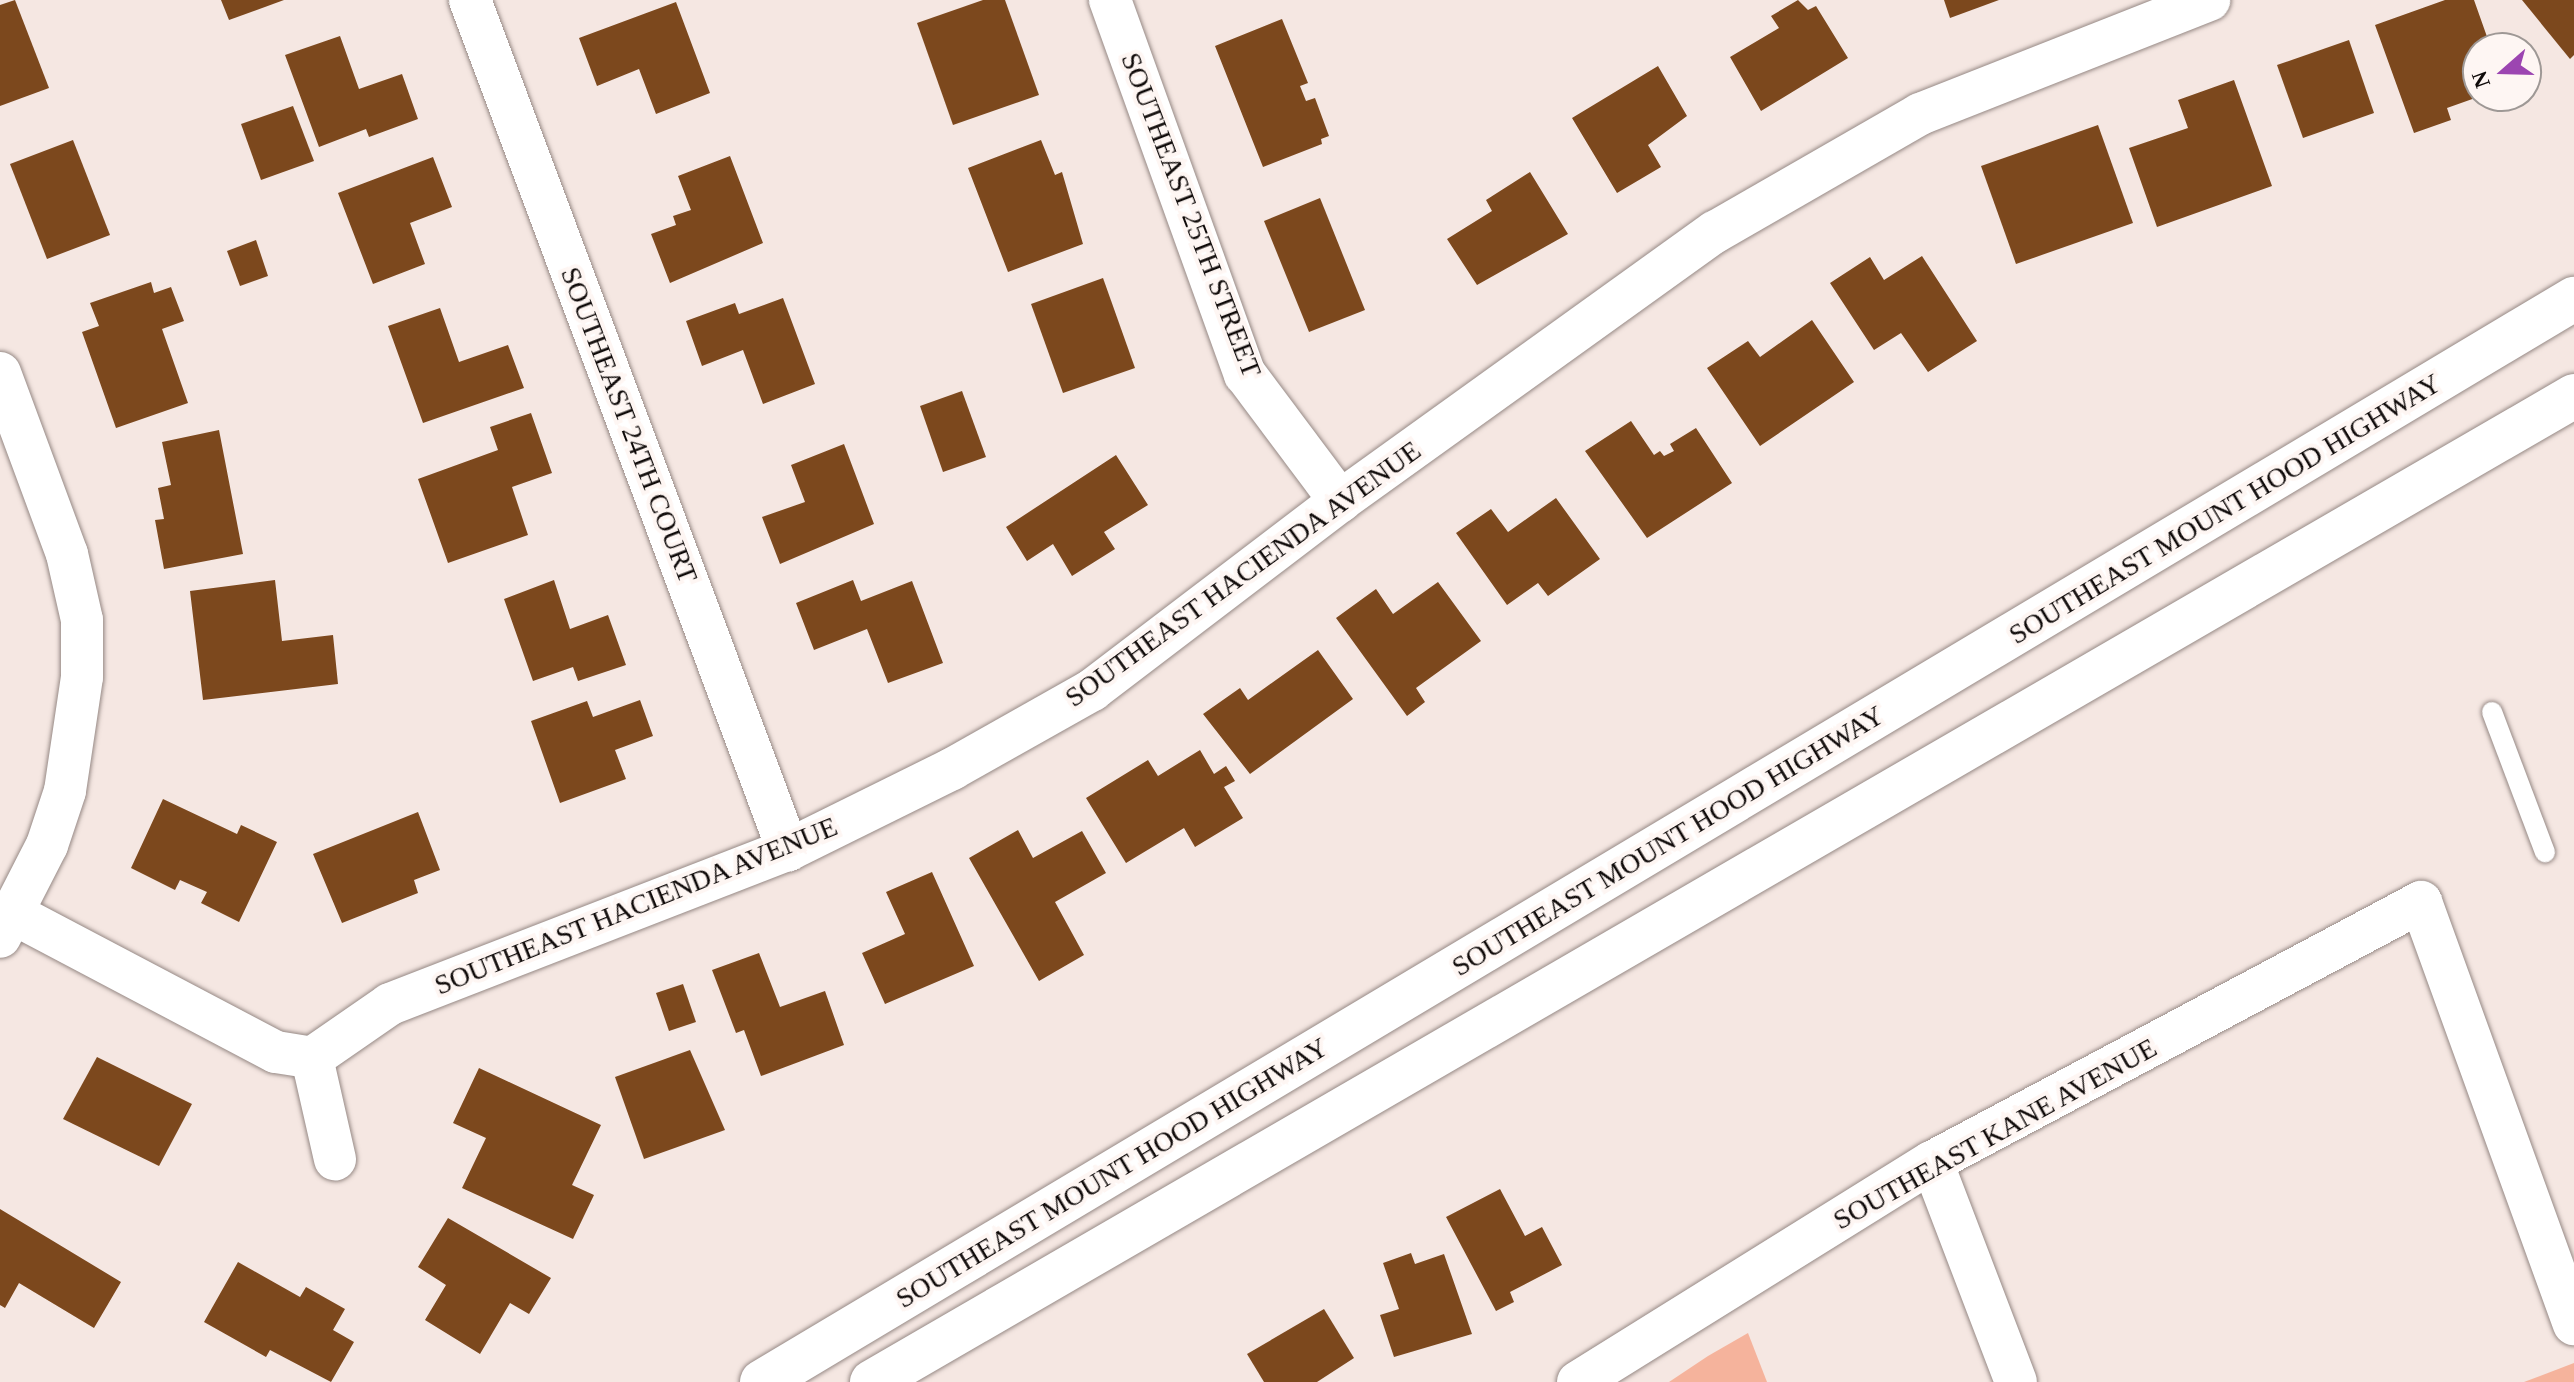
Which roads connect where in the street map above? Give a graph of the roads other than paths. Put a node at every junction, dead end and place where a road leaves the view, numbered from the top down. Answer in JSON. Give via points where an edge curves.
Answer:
{"nodes":[{"id":1,"x":470,"y":0,"type":"edge"},
{"id":2,"x":1110,"y":0,"type":"edge"},
{"id":3,"x":2209,"y":0,"type":"edge"},
{"id":4,"x":2135,"y":13,"type":"edge"},
{"id":5,"x":2574,"y":299,"type":"edge"},
{"id":6,"x":0,"y":373,"type":"edge"},
{"id":7,"x":2574,"y":396,"type":"edge"},
{"id":8,"x":1340,"y":501,"type":"junction"},
{"id":9,"x":2492,"y":712,"type":"dead end"},
{"id":10,"x":788,"y":850,"type":"junction"},
{"id":11,"x":2545,"y":852,"type":"dead end"},
{"id":12,"x":7,"y":925,"type":"edge"},
{"id":13,"x":312,"y":1058,"type":"junction"},
{"id":14,"x":335,"y":1159,"type":"dead end"},
{"id":15,"x":1932,"y":1162,"type":"junction"},
{"id":16,"x":2574,"y":1324,"type":"edge"},
{"id":17,"x":762,"y":1382,"type":"edge"},
{"id":18,"x":872,"y":1382,"type":"edge"},
{"id":19,"x":1578,"y":1382,"type":"edge"},
{"id":20,"x":2016,"y":1382,"type":"edge"}],
"edges":[{"from":1,"to":10,"type":"street","name":"SOUTHEAST 24TH COURT"},
{"from":2,"to":8,"type":"street","name":"SOUTHEAST 25TH STREET","via":[[1245,374]]},
{"from":3,"to":4,"type":"street","name":"SOUTHEAST HACIENDA AVENUE"},
{"from":4,"to":8,"type":"street","name":"SOUTHEAST HACIENDA AVENUE","via":[[1920,114],[1715,232]]},
{"from":5,"to":17,"type":"highway","name":"SOUTHEAST MOUNT HOOD HIGHWAY"},
{"from":6,"to":12,"type":"street","via":[[67,554],[82,620],[79,706],[65,791],[47,845]]},
{"from":7,"to":18,"type":"highway","name":"SOUTHEAST MOUNT HOOD HIGHWAY"},
{"from":8,"to":10,"type":"street","name":"SOUTHEAST HACIENDA AVENUE","via":[[1092,690],[952,769]]},
{"from":9,"to":11,"type":"lane"},
{"from":10,"to":13,"type":"street","name":"SOUTHEAST HACIENDA AVENUE","via":[[390,1004]]},
{"from":12,"to":13,"type":"street","via":[[276,1052]]},
{"from":13,"to":14,"type":"street"},
{"from":15,"to":16,"type":"street","name":"SOUTHEAST KANE AVENUE","via":[[2421,902]]},
{"from":15,"to":19,"type":"street","name":"SOUTHEAST KANE AVENUE"},
{"from":15,"to":20,"type":"street"}]}
